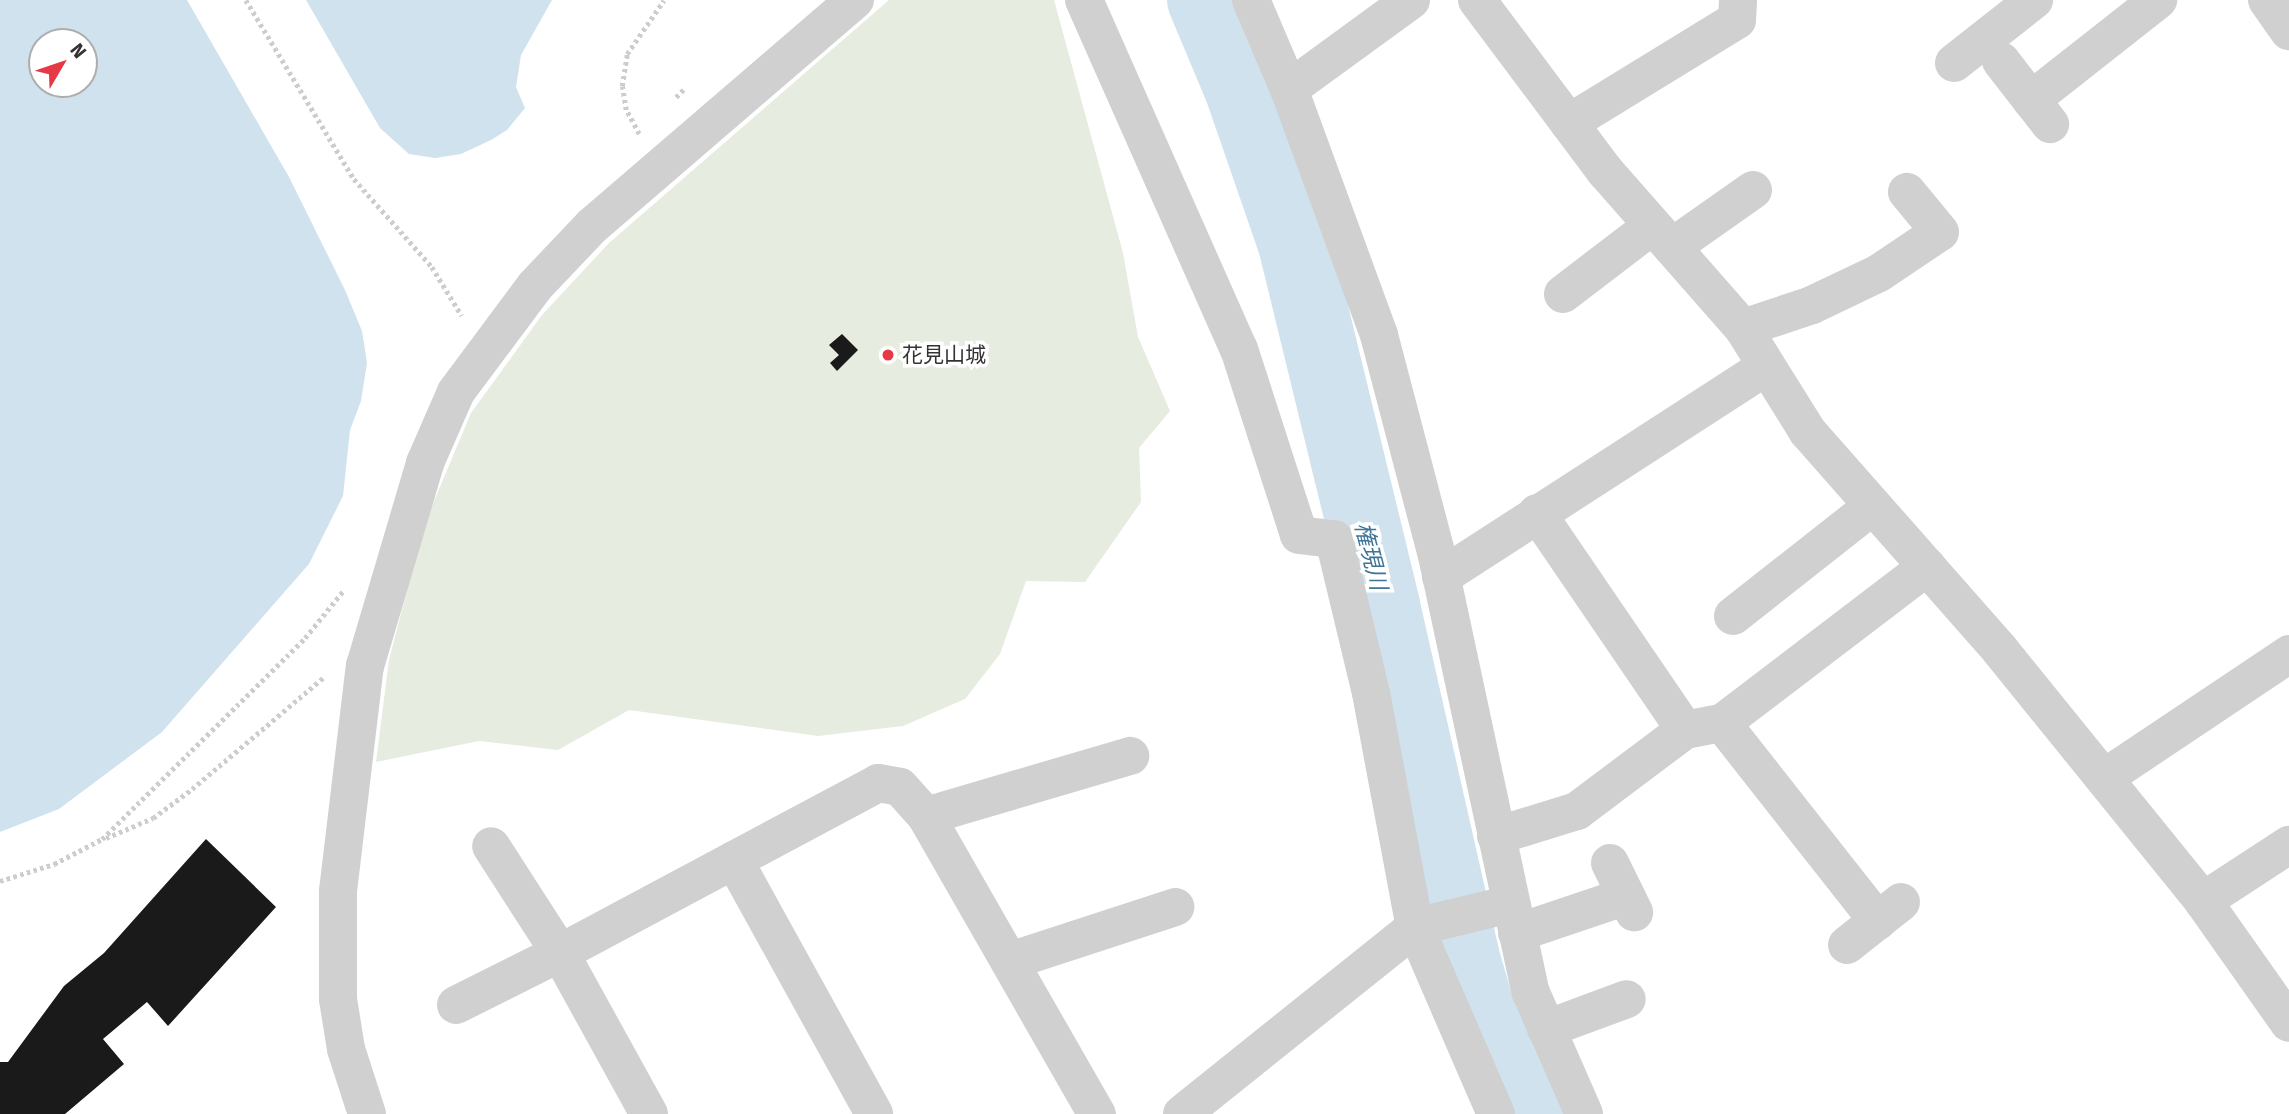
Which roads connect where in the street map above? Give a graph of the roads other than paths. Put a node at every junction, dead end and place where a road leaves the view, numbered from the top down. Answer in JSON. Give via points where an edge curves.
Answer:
{"nodes":[{"id":1,"x":855,"y":0,"type":"edge"},
{"id":2,"x":1084,"y":0,"type":"edge"},
{"id":3,"x":1251,"y":0,"type":"edge"},
{"id":4,"x":1410,"y":0,"type":"edge"},
{"id":5,"x":1477,"y":0,"type":"edge"},
{"id":6,"x":1738,"y":0,"type":"edge"},
{"id":7,"x":2034,"y":0,"type":"edge"},
{"id":8,"x":2158,"y":0,"type":"edge"},
{"id":9,"x":2267,"y":0,"type":"edge"},
{"id":10,"x":2289,"y":31,"type":"edge"},
{"id":11,"x":2001,"y":61,"type":"dead end"},
{"id":12,"x":1954,"y":63,"type":"dead end"},
{"id":13,"x":1289,"y":89,"type":"junction"},
{"id":14,"x":1569,"y":123,"type":"junction"},
{"id":15,"x":1753,"y":190,"type":"dead end"},
{"id":16,"x":1907,"y":191,"type":"dead end"},
{"id":17,"x":1662,"y":236,"type":"junction"},
{"id":18,"x":1563,"y":294,"type":"dead end"},
{"id":19,"x":1742,"y":328,"type":"junction"},
{"id":20,"x":1766,"y":367,"type":"junction"},
{"id":21,"x":1873,"y":506,"type":"junction"},
{"id":22,"x":1537,"y":513,"type":"junction"},
{"id":23,"x":1927,"y":567,"type":"junction"},
{"id":24,"x":1441,"y":577,"type":"junction"},
{"id":25,"x":1733,"y":616,"type":"dead end"},
{"id":26,"x":2289,"y":653,"type":"edge"},
{"id":27,"x":1703,"y":727,"type":"junction"},
{"id":28,"x":1130,"y":755,"type":"dead end"},
{"id":29,"x":2104,"y":778,"type":"junction"},
{"id":30,"x":926,"y":816,"type":"junction"},
{"id":31,"x":1496,"y":836,"type":"junction"},
{"id":32,"x":2289,"y":845,"type":"edge"},
{"id":33,"x":491,"y":846,"type":"dead end"},
{"id":34,"x":734,"y":860,"type":"junction"},
{"id":35,"x":1623,"y":891,"type":"dead end"},
{"id":36,"x":2203,"y":901,"type":"junction"},
{"id":37,"x":1175,"y":907,"type":"dead end"},
{"id":38,"x":1506,"y":915,"type":"junction"},
{"id":39,"x":1422,"y":925,"type":"junction"},
{"id":40,"x":1847,"y":945,"type":"dead end"},
{"id":41,"x":559,"y":953,"type":"junction"},
{"id":42,"x":1010,"y":961,"type":"junction"},
{"id":43,"x":1627,"y":999,"type":"dead end"},
{"id":44,"x":456,"y":1004,"type":"dead end"},
{"id":45,"x":2289,"y":1023,"type":"edge"},
{"id":46,"x":1546,"y":1029,"type":"junction"},
{"id":47,"x":646,"y":1113,"type":"edge"},
{"id":48,"x":367,"y":1114,"type":"edge"},
{"id":49,"x":874,"y":1114,"type":"edge"},
{"id":50,"x":1097,"y":1114,"type":"edge"},
{"id":51,"x":1182,"y":1114,"type":"edge"},
{"id":52,"x":1496,"y":1114,"type":"edge"},
{"id":53,"x":1584,"y":1114,"type":"edge"}],
"edges":[{"from":1,"to":48,"type":"street","via":[[592,226],[496,334],[456,392],[425,463],[365,666],[338,891],[338,999],[346,1049]]},
{"from":2,"to":39,"type":"street","via":[[1239,349],[1299,536],[1334,539]]},
{"from":3,"to":13,"type":"street"},
{"from":4,"to":13,"type":"street"},
{"from":5,"to":14,"type":"street"},
{"from":6,"to":14,"type":"street","via":[[1737,20]]},
{"from":7,"to":12,"type":"street"},
{"from":8,"to":11,"type":"street","via":[[2040,112]]},
{"from":9,"to":10,"type":"street"},
{"from":13,"to":24,"type":"street","via":[[1379,335]]},
{"from":14,"to":17,"type":"street"},
{"from":15,"to":17,"type":"street"},
{"from":16,"to":19,"type":"street","via":[[1940,232],[1879,273],[1812,305]]},
{"from":17,"to":18,"type":"street"},
{"from":17,"to":19,"type":"street"},
{"from":19,"to":20,"type":"street"},
{"from":20,"to":21,"type":"street","via":[[1808,432]]},
{"from":20,"to":22,"type":"street"},
{"from":21,"to":23,"type":"street"},
{"from":21,"to":25,"type":"street"},
{"from":22,"to":24,"type":"street"},
{"from":22,"to":27,"type":"street"},
{"from":23,"to":27,"type":"street"},
{"from":23,"to":29,"type":"street"},
{"from":24,"to":31,"type":"street"},
{"from":26,"to":29,"type":"street"},
{"from":27,"to":31,"type":"street","via":[[1577,811]]},
{"from":27,"to":40,"type":"street","via":[[1889,911]]},
{"from":28,"to":30,"type":"street"},
{"from":29,"to":36,"type":"street"},
{"from":30,"to":34,"type":"street","via":[[900,787],[878,783]]},
{"from":30,"to":42,"type":"street"},
{"from":31,"to":38,"type":"street"},
{"from":32,"to":36,"type":"street"},
{"from":33,"to":41,"type":"street"},
{"from":34,"to":41,"type":"street"},
{"from":34,"to":49,"type":"street"},
{"from":35,"to":38,"type":"street"},
{"from":36,"to":45,"type":"street"},
{"from":37,"to":42,"type":"street"},
{"from":38,"to":39,"type":"street"},
{"from":38,"to":46,"type":"street"},
{"from":39,"to":51,"type":"street"},
{"from":39,"to":52,"type":"street"},
{"from":41,"to":44,"type":"street"},
{"from":41,"to":47,"type":"street"},
{"from":42,"to":50,"type":"street"},
{"from":43,"to":46,"type":"street"},
{"from":46,"to":53,"type":"street"}]}
